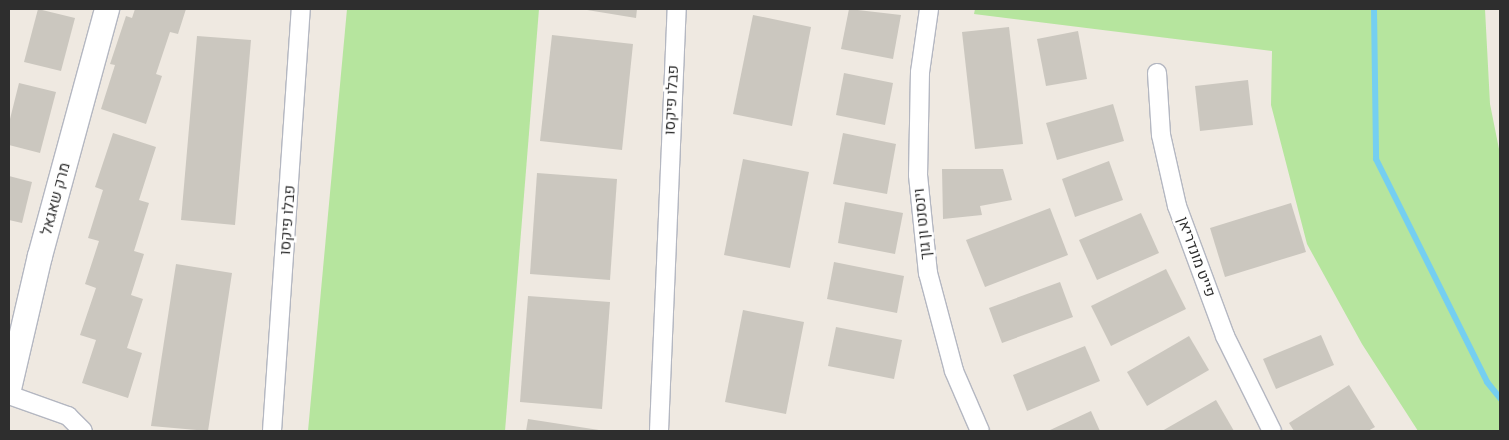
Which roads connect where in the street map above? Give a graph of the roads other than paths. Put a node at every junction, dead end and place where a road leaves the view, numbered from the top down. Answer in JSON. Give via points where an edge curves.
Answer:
{"nodes":[{"id":1,"x":107,"y":9,"type":"edge"},
{"id":2,"x":301,"y":9,"type":"edge"},
{"id":3,"x":677,"y":9,"type":"edge"},
{"id":4,"x":929,"y":9,"type":"edge"},
{"id":5,"x":1157,"y":73,"type":"dead end"},
{"id":6,"x":9,"y":389,"type":"edge"},
{"id":7,"x":9,"y":395,"type":"edge"},
{"id":8,"x":83,"y":431,"type":"edge"},
{"id":9,"x":272,"y":431,"type":"edge"},
{"id":10,"x":659,"y":431,"type":"edge"},
{"id":11,"x":980,"y":431,"type":"edge"},
{"id":12,"x":1272,"y":431,"type":"edge"}],
"edges":[{"from":1,"to":6,"type":"street","name":"מרק שאגאל","via":[[40,256]]},
{"from":2,"to":9,"type":"street","name":"פבלו פיקסו"},
{"from":3,"to":10,"type":"street","name":"פבלו פיקסו"},
{"from":4,"to":11,"type":"street","name":"וינסנט ון גוך","via":[[920,72],[918,174],[928,274],[954,371]]},
{"from":5,"to":12,"type":"street","name":"פייט מונדריאן","via":[[1161,135],[1177,206],[1225,336]]},
{"from":7,"to":8,"type":"street","via":[[68,416]]}]}
